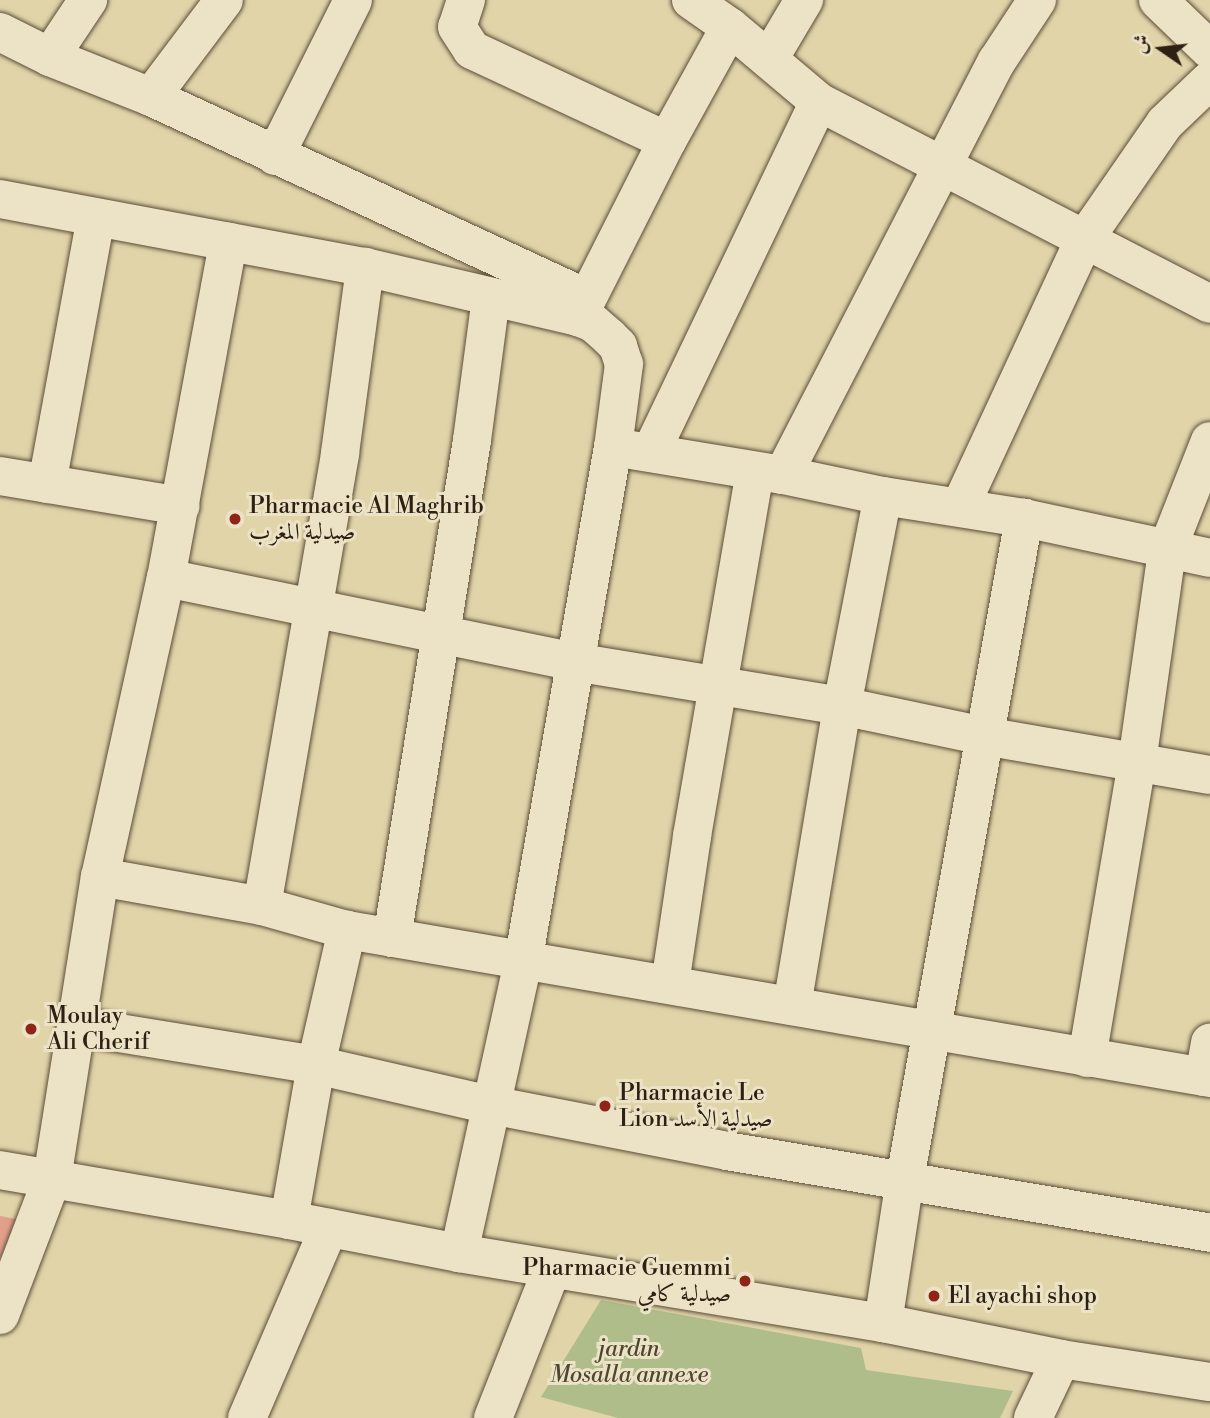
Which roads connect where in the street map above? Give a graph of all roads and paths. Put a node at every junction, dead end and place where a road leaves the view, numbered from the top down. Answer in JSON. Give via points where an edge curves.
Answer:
{"nodes":[{"id":1,"x":88,"y":0,"type":"edge"},
{"id":2,"x":224,"y":0,"type":"edge"},
{"id":3,"x":353,"y":0,"type":"edge"},
{"id":4,"x":466,"y":0,"type":"edge"},
{"id":5,"x":691,"y":0,"type":"edge"},
{"id":6,"x":804,"y":0,"type":"edge"},
{"id":7,"x":1037,"y":0,"type":"edge"},
{"id":8,"x":1157,"y":0,"type":"edge"},
{"id":9,"x":730,"y":27,"type":"junction"},
{"id":10,"x":0,"y":32,"type":"edge"},
{"id":11,"x":1210,"y":50,"type":"edge"},
{"id":12,"x":50,"y":57,"type":"junction"},
{"id":13,"x":769,"y":59,"type":"junction"},
{"id":14,"x":1210,"y":80,"type":"edge"},
{"id":15,"x":151,"y":97,"type":"junction"},
{"id":16,"x":819,"y":102,"type":"junction"},
{"id":17,"x":667,"y":141,"type":"junction"},
{"id":18,"x":275,"y":156,"type":"junction"},
{"id":19,"x":942,"y":166,"type":"junction"},
{"id":20,"x":0,"y":199,"type":"edge"},
{"id":21,"x":96,"y":217,"type":"junction"},
{"id":22,"x":1084,"y":240,"type":"junction"},
{"id":23,"x":229,"y":242,"type":"junction"},
{"id":24,"x":365,"y":267,"type":"junction"},
{"id":25,"x":491,"y":297,"type":"junction"},
{"id":26,"x":1210,"y":304,"type":"edge"},
{"id":27,"x":582,"y":307,"type":"junction"},
{"id":28,"x":1210,"y":441,"type":"edge"},
{"id":29,"x":613,"y":447,"type":"junction"},
{"id":30,"x":651,"y":452,"type":"junction"},
{"id":31,"x":769,"y":473,"type":"junction"},
{"id":32,"x":0,"y":476,"type":"edge"},
{"id":33,"x":47,"y":484,"type":"junction"},
{"id":34,"x":883,"y":496,"type":"junction"},
{"id":35,"x":181,"y":506,"type":"junction"},
{"id":36,"x":960,"y":507,"type":"junction"},
{"id":37,"x":1024,"y":518,"type":"junction"},
{"id":38,"x":1167,"y":550,"type":"junction"},
{"id":39,"x":1210,"y":558,"type":"edge"},
{"id":40,"x":166,"y":578,"type":"junction"},
{"id":41,"x":312,"y":606,"type":"junction"},
{"id":42,"x":441,"y":633,"type":"junction"},
{"id":43,"x":575,"y":662,"type":"junction"},
{"id":44,"x":720,"y":687,"type":"junction"},
{"id":45,"x":842,"y":706,"type":"junction"},
{"id":46,"x":985,"y":736,"type":"junction"},
{"id":47,"x":1137,"y":762,"type":"junction"},
{"id":48,"x":1210,"y":775,"type":"edge"},
{"id":49,"x":100,"y":877,"type":"junction"},
{"id":50,"x":262,"y":906,"type":"junction"},
{"id":51,"x":347,"y":930,"type":"junction"},
{"id":52,"x":393,"y":938,"type":"junction"},
{"id":53,"x":523,"y":962,"type":"junction"},
{"id":54,"x":670,"y":984,"type":"junction"},
{"id":55,"x":792,"y":1006,"type":"junction"},
{"id":56,"x":76,"y":1026,"type":"junction"},
{"id":57,"x":933,"y":1030,"type":"junction"},
{"id":58,"x":1087,"y":1058,"type":"junction"},
{"id":59,"x":316,"y":1065,"type":"junction"},
{"id":60,"x":1208,"y":1066,"type":"edge"},
{"id":61,"x":491,"y":1105,"type":"junction"},
{"id":62,"x":0,"y":1170,"type":"edge"},
{"id":63,"x":52,"y":1179,"type":"junction"},
{"id":64,"x":905,"y":1180,"type":"junction"},
{"id":65,"x":289,"y":1220,"type":"junction"},
{"id":66,"x":329,"y":1228,"type":"junction"},
{"id":67,"x":1210,"y":1234,"type":"edge"},
{"id":68,"x":459,"y":1253,"type":"junction"},
{"id":69,"x":552,"y":1269,"type":"junction"},
{"id":70,"x":0,"y":1315,"type":"edge"},
{"id":71,"x":883,"y":1322,"type":"junction"},
{"id":72,"x":1061,"y":1359,"type":"junction"},
{"id":73,"x":1210,"y":1382,"type":"edge"},
{"id":74,"x":247,"y":1418,"type":"edge"},
{"id":75,"x":493,"y":1418,"type":"edge"},
{"id":76,"x":1033,"y":1418,"type":"edge"}],
"edges":[{"from":1,"to":12,"type":"street"},
{"from":2,"to":15,"type":"street"},
{"from":3,"to":18,"type":"street"},
{"from":4,"to":17,"type":"street","via":[[457,27],[472,50]]},
{"from":5,"to":9,"type":"street"},
{"from":6,"to":13,"type":"street"},
{"from":7,"to":19,"type":"street","via":[[997,61]]},
{"from":8,"to":11,"type":"street"},
{"from":9,"to":13,"type":"street"},
{"from":9,"to":17,"type":"street"},
{"from":10,"to":12,"type":"street"},
{"from":12,"to":15,"type":"street"},
{"from":13,"to":16,"type":"street"},
{"from":14,"to":22,"type":"street","via":[[1165,123]]},
{"from":15,"to":18,"type":"street"},
{"from":16,"to":19,"type":"street"},
{"from":16,"to":30,"type":"street"},
{"from":17,"to":27,"type":"street"},
{"from":18,"to":27,"type":"street"},
{"from":19,"to":22,"type":"street"},
{"from":19,"to":31,"type":"street"},
{"from":20,"to":21,"type":"street"},
{"from":21,"to":23,"type":"street"},
{"from":21,"to":33,"type":"street"},
{"from":22,"to":26,"type":"street"},
{"from":22,"to":36,"type":"street"},
{"from":23,"to":24,"type":"street"},
{"from":23,"to":35,"type":"street"},
{"from":24,"to":25,"type":"street"},
{"from":24,"to":41,"type":"street","via":[[340,453]]},
{"from":25,"to":27,"type":"street"},
{"from":25,"to":42,"type":"street"},
{"from":27,"to":29,"type":"street","via":[[618,346],[624,364]]},
{"from":28,"to":38,"type":"street"},
{"from":29,"to":30,"type":"street"},
{"from":29,"to":43,"type":"street"},
{"from":30,"to":31,"type":"street"},
{"from":31,"to":34,"type":"street"},
{"from":31,"to":44,"type":"street"},
{"from":32,"to":33,"type":"street"},
{"from":33,"to":35,"type":"street"},
{"from":34,"to":36,"type":"street"},
{"from":34,"to":45,"type":"street"},
{"from":35,"to":40,"type":"street"},
{"from":36,"to":37,"type":"street"},
{"from":37,"to":38,"type":"street"},
{"from":37,"to":46,"type":"street"},
{"from":38,"to":39,"type":"street"},
{"from":38,"to":47,"type":"street"},
{"from":40,"to":41,"type":"street"},
{"from":40,"to":49,"type":"street"},
{"from":41,"to":42,"type":"street"},
{"from":41,"to":50,"type":"street"},
{"from":42,"to":43,"type":"street"},
{"from":42,"to":52,"type":"street"},
{"from":43,"to":44,"type":"street"},
{"from":43,"to":53,"type":"street"},
{"from":44,"to":45,"type":"street"},
{"from":44,"to":54,"type":"street"},
{"from":45,"to":46,"type":"street"},
{"from":45,"to":55,"type":"street"},
{"from":46,"to":47,"type":"street"},
{"from":46,"to":57,"type":"street"},
{"from":47,"to":48,"type":"street"},
{"from":47,"to":58,"type":"street"},
{"from":49,"to":50,"type":"street"},
{"from":49,"to":56,"type":"street"},
{"from":50,"to":51,"type":"street"},
{"from":51,"to":52,"type":"street"},
{"from":51,"to":59,"type":"street"},
{"from":52,"to":53,"type":"street"},
{"from":53,"to":54,"type":"street"},
{"from":53,"to":61,"type":"street"},
{"from":54,"to":55,"type":"street"},
{"from":55,"to":57,"type":"street"},
{"from":56,"to":59,"type":"street"},
{"from":56,"to":63,"type":"street"},
{"from":57,"to":58,"type":"street"},
{"from":57,"to":64,"type":"street"},
{"from":58,"to":60,"type":"street"},
{"from":59,"to":61,"type":"street"},
{"from":59,"to":65,"type":"street"},
{"from":61,"to":64,"type":"street"},
{"from":61,"to":68,"type":"street"},
{"from":62,"to":63,"type":"street"},
{"from":63,"to":65,"type":"street"},
{"from":63,"to":70,"type":"street"},
{"from":64,"to":67,"type":"street"},
{"from":64,"to":71,"type":"street"},
{"from":65,"to":66,"type":"street"},
{"from":66,"to":68,"type":"street"},
{"from":66,"to":74,"type":"street"},
{"from":68,"to":69,"type":"street"},
{"from":69,"to":71,"type":"street"},
{"from":69,"to":75,"type":"street"},
{"from":71,"to":72,"type":"street"},
{"from":72,"to":73,"type":"street"},
{"from":72,"to":76,"type":"street"}]}
